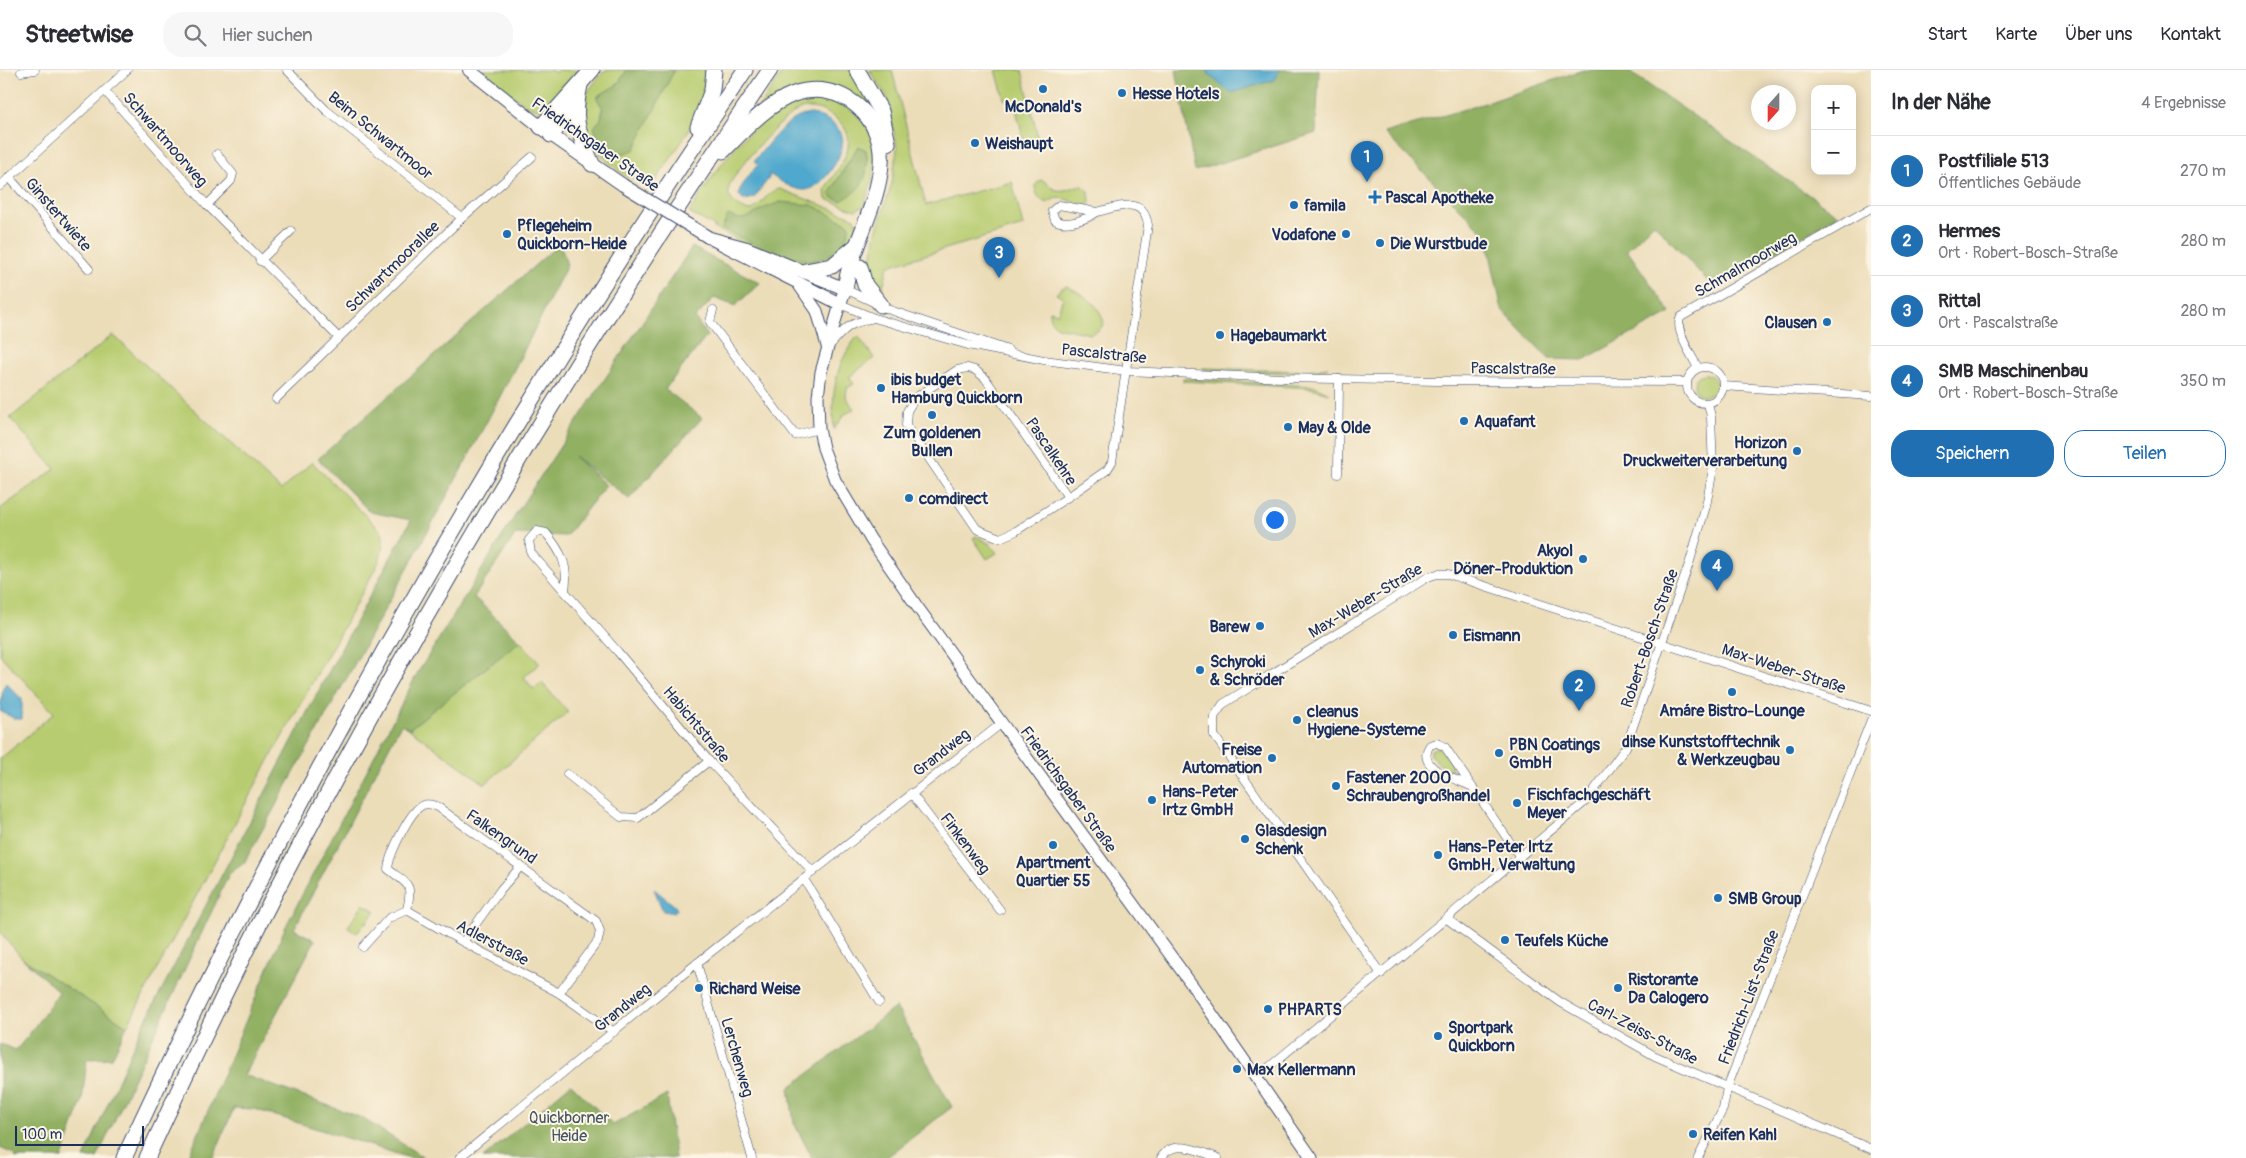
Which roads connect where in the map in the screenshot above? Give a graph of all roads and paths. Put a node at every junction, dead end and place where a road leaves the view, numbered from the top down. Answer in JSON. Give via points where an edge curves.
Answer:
{"nodes":[{"id":1,"x":35,"y":70,"type":"edge"},
{"id":2,"x":127,"y":70,"type":"edge"},
{"id":3,"x":287,"y":70,"type":"edge"},
{"id":4,"x":469,"y":70,"type":"edge"},
{"id":5,"x":592,"y":70,"type":"edge"},
{"id":6,"x":714,"y":70,"type":"edge"},
{"id":7,"x":745,"y":70,"type":"edge"},
{"id":8,"x":770,"y":70,"type":"edge"},
{"id":9,"x":857,"y":70,"type":"edge"},
{"id":10,"x":21,"y":72,"type":"dead end"},
{"id":11,"x":580,"y":85,"type":"junction"},
{"id":12,"x":105,"y":90,"type":"junction"},
{"id":13,"x":576,"y":106,"type":"junction"},
{"id":14,"x":546,"y":131,"type":"junction"},
{"id":15,"x":217,"y":154,"type":"dead end"},
{"id":16,"x":532,"y":157,"type":"dead end"},
{"id":17,"x":685,"y":159,"type":"junction"},
{"id":18,"x":592,"y":164,"type":"junction"},
{"id":19,"x":9,"y":177,"type":"junction"},
{"id":20,"x":696,"y":179,"type":"junction"},
{"id":21,"x":0,"y":186,"type":"edge"},
{"id":22,"x":206,"y":205,"type":"junction"},
{"id":23,"x":1871,"y":208,"type":"edge"},
{"id":24,"x":1097,"y":212,"type":"junction"},
{"id":25,"x":462,"y":218,"type":"junction"},
{"id":26,"x":291,"y":231,"type":"dead end"},
{"id":27,"x":857,"y":245,"type":"junction"},
{"id":28,"x":260,"y":261,"type":"junction"},
{"id":29,"x":860,"y":267,"type":"junction"},
{"id":30,"x":89,"y":269,"type":"dead end"},
{"id":31,"x":802,"y":278,"type":"junction"},
{"id":32,"x":846,"y":289,"type":"junction"},
{"id":33,"x":840,"y":304,"type":"junction"},
{"id":34,"x":713,"y":310,"type":"dead end"},
{"id":35,"x":878,"y":312,"type":"junction"},
{"id":36,"x":338,"y":337,"type":"junction"},
{"id":37,"x":828,"y":348,"type":"junction"},
{"id":38,"x":1016,"y":354,"type":"junction"},
{"id":39,"x":1698,"y":368,"type":"junction"},
{"id":40,"x":1126,"y":371,"type":"junction"},
{"id":41,"x":1339,"y":379,"type":"junction"},
{"id":42,"x":1686,"y":382,"type":"junction"},
{"id":43,"x":1723,"y":386,"type":"junction"},
{"id":44,"x":1871,"y":396,"type":"edge"},
{"id":45,"x":276,"y":399,"type":"dead end"},
{"id":46,"x":1708,"y":403,"type":"junction"},
{"id":47,"x":819,"y":429,"type":"junction"},
{"id":48,"x":1338,"y":474,"type":"dead end"},
{"id":49,"x":1068,"y":497,"type":"junction"},
{"id":50,"x":565,"y":590,"type":"junction"},
{"id":51,"x":1662,"y":642,"type":"junction"},
{"id":52,"x":1871,"y":711,"type":"edge"},
{"id":53,"x":1871,"y":720,"type":"edge"},
{"id":54,"x":1002,"y":723,"type":"junction"},
{"id":55,"x":709,"y":761,"type":"junction"},
{"id":56,"x":567,"y":774,"type":"dead end"},
{"id":57,"x":1471,"y":786,"type":"junction"},
{"id":58,"x":911,"y":793,"type":"junction"},
{"id":59,"x":1520,"y":857,"type":"junction"},
{"id":60,"x":521,"y":866,"type":"junction"},
{"id":61,"x":813,"y":872,"type":"junction"},
{"id":62,"x":804,"y":879,"type":"junction"},
{"id":63,"x":407,"y":910,"type":"junction"},
{"id":64,"x":1000,"y":910,"type":"dead end"},
{"id":65,"x":1447,"y":919,"type":"junction"},
{"id":66,"x":463,"y":942,"type":"junction"},
{"id":67,"x":363,"y":947,"type":"dead end"},
{"id":68,"x":697,"y":963,"type":"junction"},
{"id":69,"x":1381,"y":974,"type":"junction"},
{"id":70,"x":559,"y":993,"type":"junction"},
{"id":71,"x":879,"y":1002,"type":"dead end"},
{"id":72,"x":614,"y":1032,"type":"junction"},
{"id":73,"x":1256,"y":1078,"type":"junction"},
{"id":74,"x":1727,"y":1088,"type":"junction"},
{"id":75,"x":1871,"y":1149,"type":"edge"},
{"id":76,"x":124,"y":1158,"type":"edge"},
{"id":77,"x":147,"y":1158,"type":"edge"},
{"id":78,"x":459,"y":1158,"type":"edge"},
{"id":79,"x":752,"y":1158,"type":"edge"},
{"id":80,"x":1161,"y":1158,"type":"edge"},
{"id":81,"x":1218,"y":1158,"type":"edge"},
{"id":82,"x":1312,"y":1158,"type":"edge"},
{"id":83,"x":1698,"y":1158,"type":"edge"}],
"edges":[{"from":1,"to":10,"type":"street"},
{"from":2,"to":12,"type":"street"},
{"from":3,"to":25,"type":"street","name":"Beim Schwartmoor","via":[[326,110]]},
{"from":4,"to":14,"type":"main road","name":"Friedrichsgaber Straße"},
{"from":5,"to":11,"type":"highway"},
{"from":6,"to":17,"type":"highway","via":[[707,106]]},
{"from":7,"to":17,"type":"highway"},
{"from":8,"to":20,"type":"highway"},
{"from":9,"to":29,"type":"highway","via":[[884,120],[889,146],[882,194]]},
{"from":11,"to":13,"type":"highway"},
{"from":11,"to":14,"type":"highway","via":[[557,108]]},
{"from":12,"to":19,"type":"street"},
{"from":12,"to":22,"type":"street","name":"Schwartmoorweg"},
{"from":13,"to":14,"type":"highway"},
{"from":13,"to":18,"type":"highway","via":[[579,134]]},
{"from":14,"to":18,"type":"main road","name":"Friedrichsgaber Straße"},
{"from":15,"to":22,"type":"street","name":"Schwartmoorweg","via":[[233,174]]},
{"from":16,"to":25,"type":"street","name":"Schwartmoorallee"},
{"from":17,"to":76,"type":"highway","via":[[526,406],[384,648],[276,846]]},
{"from":18,"to":31,"type":"main road","name":"Friedrichsgaber Straße","bridge":true,"via":[[709,237],[747,248],[794,268]]},
{"from":19,"to":21,"type":"street"},
{"from":19,"to":30,"type":"street","name":"Ginstertwiete"},
{"from":20,"to":27,"type":"highway","via":[[742,133],[780,102],[793,95],[819,90],[841,95],[866,114],[874,124],[880,143],[879,178]]},
{"from":20,"to":77,"type":"highway","via":[[544,416],[400,660],[284,875]]},
{"from":22,"to":28,"type":"street","name":"Schwartmoorweg"},
{"from":23,"to":39,"type":"street","name":"Schmalmoorweg","via":[[1681,317],[1679,330]]},
{"from":24,"to":24,"type":"street","via":[[1059,205],[1052,211],[1055,220],[1065,224]]},
{"from":24,"to":40,"type":"street","via":[[1127,204],[1140,208],[1147,215]]},
{"from":25,"to":36,"type":"street","name":"Schwartmoorallee"},
{"from":26,"to":28,"type":"street"},
{"from":27,"to":31,"type":"highway","via":[[832,266]]},
{"from":27,"to":32,"type":"highway"},
{"from":28,"to":36,"type":"street","name":"Schwartmoorweg"},
{"from":29,"to":32,"type":"highway"},
{"from":29,"to":35,"type":"highway"},
{"from":31,"to":32,"type":"main road","name":"Friedrichsgaber Straße"},
{"from":31,"to":33,"type":"main road","name":"Friedrichsgaber Straße"},
{"from":31,"to":37,"type":"main road","name":"Friedrichsgaber Straße","via":[[818,311]]},
{"from":32,"to":33,"type":"main road","name":"Friedrichsgaber Straße"},
{"from":32,"to":35,"type":"street","name":"Pascalstraße"},
{"from":33,"to":35,"type":"street","name":"Pascalstraße"},
{"from":33,"to":37,"type":"main road","name":"Friedrichsgaber Straße"},
{"from":34,"to":47,"type":"street","via":[[710,322],[795,435]]},
{"from":35,"to":37,"type":"street","name":"Friedrichsgaber Straße","via":[[854,322]]},
{"from":35,"to":38,"type":"street","name":"Pascalstraße","via":[[1000,346]]},
{"from":35,"to":38,"type":"street","name":"Pascalstraße","via":[[968,345]]},
{"from":36,"to":45,"type":"street","name":"Schwartmoorallee"},
{"from":37,"to":47,"type":"main road","name":"Friedrichsgaber Straße","via":[[819,384]]},
{"from":38,"to":40,"type":"street","name":"Pascalstraße","via":[[1090,368]]},
{"from":39,"to":42,"type":"street","via":[[1690,373]]},
{"from":39,"to":43,"type":"street","via":[[1715,370],[1722,378]]},
{"from":40,"to":41,"type":"street","name":"Pascalstraße"},
{"from":40,"to":49,"type":"street","via":[[1112,462],[1107,470]]},
{"from":41,"to":42,"type":"street","name":"Pascalstraße"},
{"from":41,"to":48,"type":"street"},
{"from":42,"to":46,"type":"street","via":[[1688,393],[1698,402]]},
{"from":43,"to":44,"type":"street"},
{"from":43,"to":46,"type":"street","via":[[1718,398]]},
{"from":46,"to":51,"type":"street","name":"Robert-Bosch-Straße","via":[[1713,469],[1708,496]]},
{"from":47,"to":54,"type":"main road","name":"Friedrichsgaber Straße","via":[[836,480],[871,540]]},
{"from":49,"to":49,"type":"street","name":"Pascalkehre","via":[[985,378],[975,370],[956,370],[915,398],[907,411],[906,425],[977,529],[1000,538]]},
{"from":50,"to":50,"type":"street","name":"Habichtstraße","via":[[531,554],[529,540],[537,530],[546,532],[565,560]]},
{"from":50,"to":55,"type":"street","name":"Habichtstraße"},
{"from":51,"to":52,"type":"street","name":"Max-Weber-Straße"},
{"from":51,"to":59,"type":"street","name":"Robert-Bosch-Straße","via":[[1626,746],[1586,801]]},
{"from":51,"to":69,"type":"street","name":"Max-Weber-Straße","via":[[1448,574],[1437,574],[1223,704],[1214,717],[1214,735]]},
{"from":53,"to":74,"type":"street","name":"Friedrich-List-Straße"},
{"from":54,"to":58,"type":"street","name":"Grandweg"},
{"from":54,"to":73,"type":"main road","name":"Friedrichsgaber Straße"},
{"from":55,"to":56,"type":"street","via":[[638,818],[621,817]]},
{"from":55,"to":61,"type":"street","name":"Habichtstraße"},
{"from":57,"to":57,"type":"street","via":[[1445,747],[1430,744],[1425,752],[1426,759],[1436,770]]},
{"from":57,"to":59,"type":"street"},
{"from":58,"to":61,"type":"street","name":"Grandweg"},
{"from":58,"to":64,"type":"street","name":"Finkenweg"},
{"from":59,"to":65,"type":"street","name":"Robert-Bosch-Straße"},
{"from":60,"to":63,"type":"street","name":"Falkengrund","via":[[438,807],[428,803],[421,805],[412,813],[389,859],[388,869],[408,885],[411,893]]},
{"from":60,"to":66,"type":"street"},
{"from":60,"to":70,"type":"street","name":"Falkengrund","via":[[596,921],[600,931],[598,941]]},
{"from":61,"to":62,"type":"street","name":"Grandweg"},
{"from":62,"to":68,"type":"street","name":"Grandweg"},
{"from":62,"to":71,"type":"street"},
{"from":63,"to":66,"type":"street","name":"Adlerstraße"},
{"from":63,"to":67,"type":"street","via":[[388,918]]},
{"from":65,"to":69,"type":"street","name":"Robert-Bosch-Straße"},
{"from":65,"to":74,"type":"street","name":"Carl-Zeiss-Straße","via":[[1560,1002],[1655,1056]]},
{"from":66,"to":70,"type":"street","name":"Adlerstraße"},
{"from":68,"to":72,"type":"street","name":"Grandweg"},
{"from":68,"to":79,"type":"street","name":"Lerchenweg"},
{"from":69,"to":73,"type":"street","name":"Robert-Bosch-Straße"},
{"from":70,"to":72,"type":"street","name":"Adlerstraße"},
{"from":72,"to":78,"type":"street","name":"Grandweg"},
{"from":73,"to":82,"type":"main road","name":"Friedrichsgaber Straße"},
{"from":74,"to":75,"type":"street","name":"Carl-Zeiss-Straße"},
{"from":74,"to":83,"type":"street","name":"Friedrich-List-Straße","via":[[1723,1109]]},
{"from":80,"to":81,"type":"street","via":[[1177,1147]]}]}
